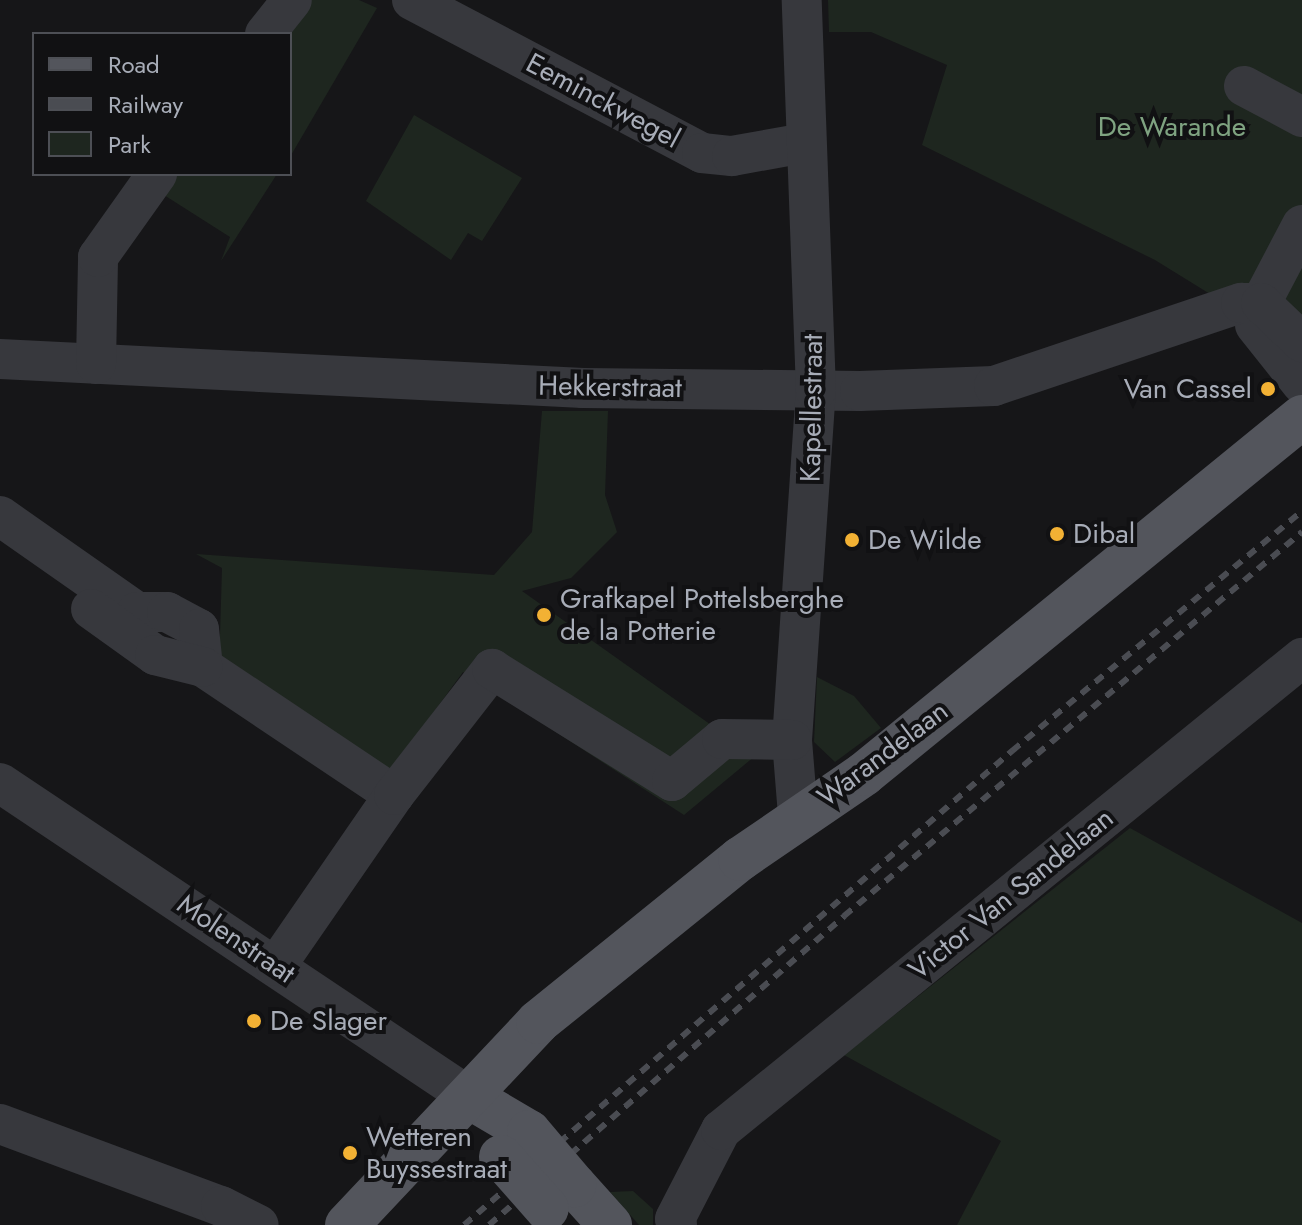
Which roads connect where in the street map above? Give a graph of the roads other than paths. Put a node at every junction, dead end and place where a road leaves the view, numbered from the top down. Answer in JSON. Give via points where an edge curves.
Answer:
{"nodes":[{"id":1,"x":292,"y":0,"type":"edge"},
{"id":2,"x":412,"y":0,"type":"edge"},
{"id":3,"x":802,"y":0,"type":"edge"},
{"id":4,"x":267,"y":32,"type":"edge"},
{"id":5,"x":1244,"y":86,"type":"dead end"},
{"id":6,"x":1302,"y":117,"type":"edge"},
{"id":7,"x":804,"y":143,"type":"junction"},
{"id":8,"x":156,"y":176,"type":"edge"},
{"id":9,"x":1302,"y":225,"type":"edge"},
{"id":10,"x":1261,"y":303,"type":"junction"},
{"id":11,"x":1210,"y":316,"type":"junction"},
{"id":12,"x":1302,"y":342,"type":"edge"},
{"id":13,"x":0,"y":359,"type":"edge"},
{"id":14,"x":96,"y":364,"type":"junction"},
{"id":15,"x":1302,"y":384,"type":"edge"},
{"id":16,"x":816,"y":391,"type":"junction"},
{"id":17,"x":1302,"y":417,"type":"edge"},
{"id":18,"x":0,"y":516,"type":"edge"},
{"id":19,"x":27,"y":562,"type":"dead end"},
{"id":20,"x":1302,"y":658,"type":"edge"},
{"id":21,"x":203,"y":667,"type":"junction"},
{"id":22,"x":792,"y":740,"type":"junction"},
{"id":23,"x":0,"y":783,"type":"edge"},
{"id":24,"x":394,"y":795,"type":"junction"},
{"id":25,"x":798,"y":815,"type":"junction"},
{"id":26,"x":276,"y":966,"type":"junction"},
{"id":27,"x":471,"y":1098,"type":"junction"},
{"id":28,"x":0,"y":1124,"type":"edge"},
{"id":29,"x":560,"y":1206,"type":"edge"},
{"id":30,"x":259,"y":1225,"type":"edge"},
{"id":31,"x":347,"y":1225,"type":"edge"},
{"id":32,"x":610,"y":1225,"type":"edge"},
{"id":33,"x":677,"y":1225,"type":"edge"}],
"edges":[{"from":1,"to":4,"type":"street"},
{"from":2,"to":7,"type":"street","name":"Eeminckwegel","via":[[702,153],[732,156]]},
{"from":3,"to":7,"type":"street","name":"Kapellestraat"},
{"from":5,"to":6,"type":"street"},
{"from":7,"to":16,"type":"street","name":"Kapellestraat"},
{"from":8,"to":14,"type":"street","via":[[98,257]]},
{"from":9,"to":10,"type":"street"},
{"from":10,"to":11,"type":"street","name":"Hekkerstraat","via":[[1241,303]]},
{"from":10,"to":12,"type":"street"},
{"from":11,"to":15,"type":"street","name":"Hekkerstraat","via":[[1252,322]]},
{"from":11,"to":16,"type":"street","name":"Hekkerstraat","via":[[994,386]]},
{"from":13,"to":14,"type":"street","name":"Hekkerstraat"},
{"from":14,"to":16,"type":"street","name":"Hekkerstraat","via":[[583,388]]},
{"from":16,"to":22,"type":"street","name":"Kapellestraat"},
{"from":17,"to":25,"type":"main road","name":"Warandelaan","via":[[864,774]]},
{"from":18,"to":21,"type":"street","via":[[137,612],[167,612],[199,629]]},
{"from":19,"to":21,"type":"street","via":[[155,655]]},
{"from":20,"to":33,"type":"street","name":"Victor Van Sandelaan","via":[[721,1130],[675,1219]]},
{"from":21,"to":24,"type":"street"},
{"from":22,"to":24,"type":"street","via":[[722,739],[672,781],[492,669]]},
{"from":22,"to":25,"type":"street","name":"Kapellestraat"},
{"from":23,"to":26,"type":"street","name":"Molenstraat"},
{"from":24,"to":26,"type":"street"},
{"from":25,"to":27,"type":"main road","name":"Warandelaan","via":[[538,1022]]},
{"from":26,"to":27,"type":"street","name":"Molenstraat"},
{"from":27,"to":29,"type":"main road","bridge":true,"via":[[515,1144]]},
{"from":27,"to":31,"type":"main road","name":"Warandelaan"},
{"from":28,"to":30,"type":"street"},
{"from":29,"to":32,"type":"main road"}]}
